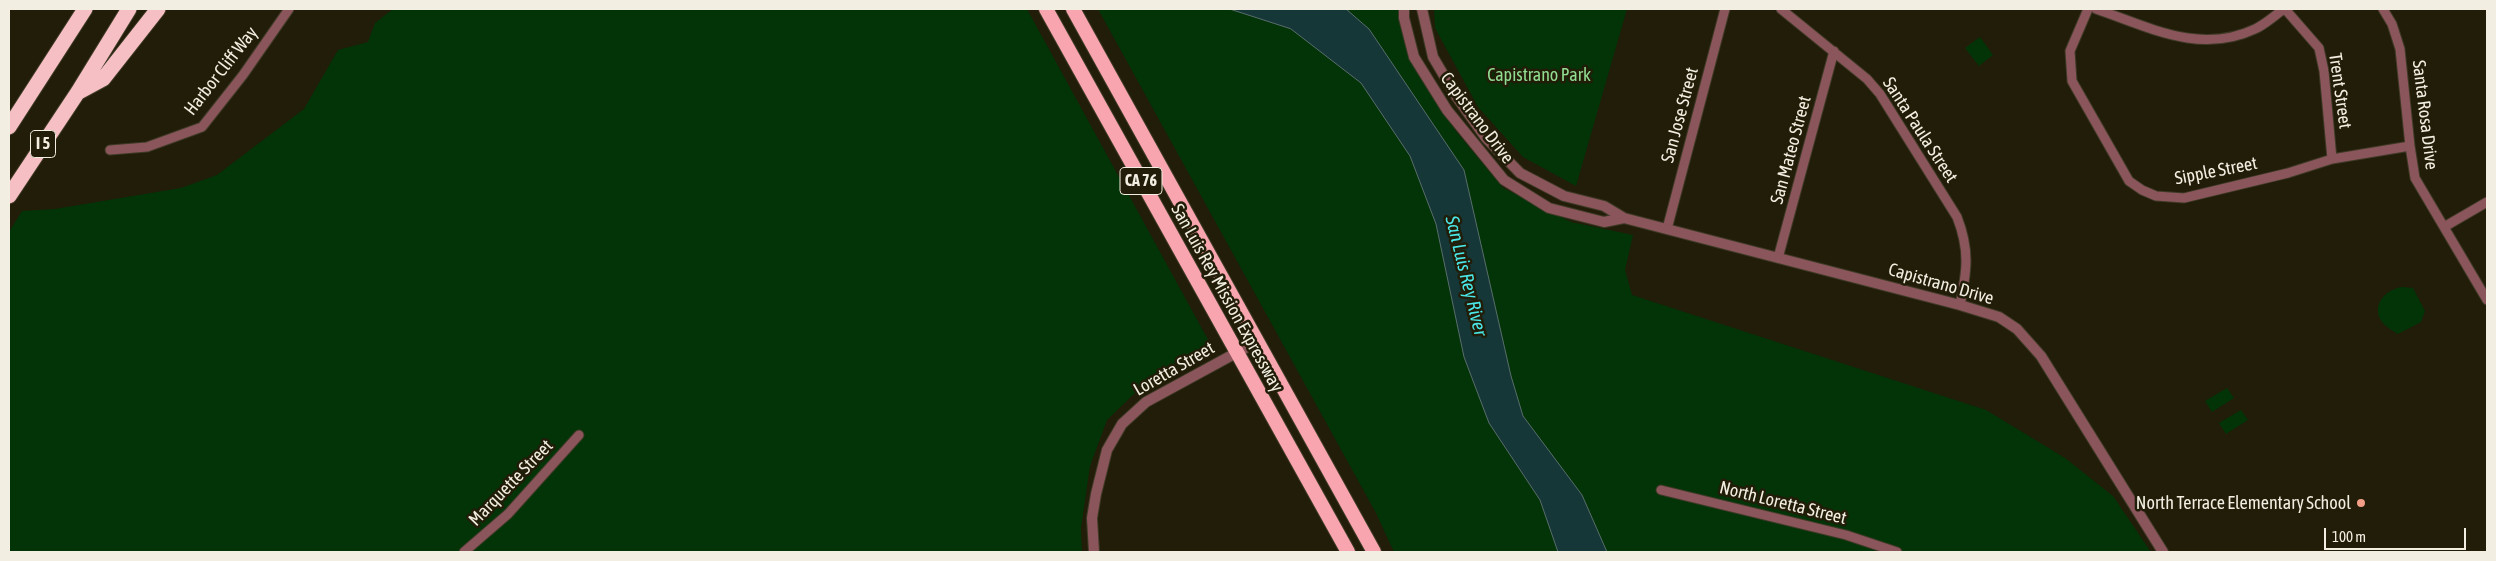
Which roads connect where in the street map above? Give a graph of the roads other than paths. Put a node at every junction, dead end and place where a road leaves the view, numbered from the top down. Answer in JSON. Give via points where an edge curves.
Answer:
{"nodes":[{"id":1,"x":83,"y":9,"type":"edge"},
{"id":2,"x":129,"y":9,"type":"edge"},
{"id":3,"x":158,"y":9,"type":"edge"},
{"id":4,"x":289,"y":9,"type":"edge"},
{"id":5,"x":1046,"y":9,"type":"edge"},
{"id":6,"x":1073,"y":9,"type":"edge"},
{"id":7,"x":1404,"y":9,"type":"edge"},
{"id":8,"x":1422,"y":9,"type":"edge"},
{"id":9,"x":1725,"y":9,"type":"edge"},
{"id":10,"x":1781,"y":9,"type":"edge"},
{"id":11,"x":2088,"y":9,"type":"edge"},
{"id":12,"x":2096,"y":9,"type":"edge"},
{"id":13,"x":2284,"y":9,"type":"edge"},
{"id":14,"x":2383,"y":9,"type":"edge"},
{"id":15,"x":1834,"y":51,"type":"junction"},
{"id":16,"x":78,"y":92,"type":"junction"},
{"id":17,"x":9,"y":127,"type":"edge"},
{"id":18,"x":2410,"y":146,"type":"junction"},
{"id":19,"x":110,"y":150,"type":"dead end"},
{"id":20,"x":2332,"y":159,"type":"junction"},
{"id":21,"x":9,"y":196,"type":"edge"},
{"id":22,"x":2487,"y":202,"type":"edge"},
{"id":23,"x":1624,"y":218,"type":"junction"},
{"id":24,"x":2444,"y":226,"type":"junction"},
{"id":25,"x":1667,"y":229,"type":"junction"},
{"id":26,"x":1778,"y":258,"type":"junction"},
{"id":27,"x":2487,"y":300,"type":"edge"},
{"id":28,"x":1960,"y":305,"type":"junction"},
{"id":29,"x":1258,"y":341,"type":"junction"},
{"id":30,"x":1235,"y":353,"type":"junction"},
{"id":31,"x":579,"y":435,"type":"dead end"},
{"id":32,"x":1661,"y":490,"type":"dead end"},
{"id":33,"x":464,"y":552,"type":"edge"},
{"id":34,"x":1094,"y":552,"type":"edge"},
{"id":35,"x":1348,"y":552,"type":"edge"},
{"id":36,"x":1374,"y":552,"type":"edge"},
{"id":37,"x":1897,"y":552,"type":"edge"},
{"id":38,"x":2163,"y":552,"type":"edge"}],
"edges":[{"from":1,"to":17,"type":"highway","number":"I 5"},
{"from":2,"to":16,"type":"highway","number":"I 5"},
{"from":3,"to":16,"type":"highway","via":[[103,79]]},
{"from":4,"to":19,"type":"street","name":"Harbor Cliff Way","via":[[202,126],[147,147]]},
{"from":5,"to":30,"type":"highway","name":"San Luis Rey Mission Expressway","number":"CA 76"},
{"from":6,"to":29,"type":"highway","name":"San Luis Rey Mission Expressway","number":"CA 76"},
{"from":7,"to":23,"type":"street","name":"Capistrano Drive","via":[[1412,51],[1419,66],[1468,138],[1504,180],[1549,208],[1604,222]]},
{"from":8,"to":23,"type":"street","name":"Capistrano Drive","via":[[1433,57],[1486,138],[1520,173],[1564,196],[1604,206]]},
{"from":9,"to":25,"type":"street","name":"San Jose Street"},
{"from":10,"to":15,"type":"street","name":"Santa Paula Street"},
{"from":11,"to":20,"type":"street","name":"Sipple Street","via":[[2070,51],[2072,80],[2129,181],[2142,190],[2156,196],[2184,198]]},
{"from":12,"to":13,"type":"street","via":[[2186,40],[2204,41],[2244,34]]},
{"from":13,"to":20,"type":"street","name":"Trent Street","via":[[2319,48]]},
{"from":14,"to":18,"type":"street","name":"Santa Rosa Drive","via":[[2400,49]]},
{"from":15,"to":26,"type":"street","name":"San Mateo Street"},
{"from":15,"to":28,"type":"street","name":"Santa Paula Street","via":[[1880,94],[1957,217],[1968,256]]},
{"from":16,"to":21,"type":"highway","number":"I 5"},
{"from":18,"to":20,"type":"street","name":"Sipple Street"},
{"from":18,"to":24,"type":"street","name":"Santa Rosa Drive","via":[[2415,178]]},
{"from":22,"to":24,"type":"street"},
{"from":23,"to":25,"type":"street","name":"Capistrano Drive"},
{"from":24,"to":27,"type":"street","name":"Santa Rosa Drive"},
{"from":25,"to":26,"type":"street","name":"Capistrano Drive"},
{"from":26,"to":28,"type":"street","name":"Capistrano Drive"},
{"from":28,"to":38,"type":"street","name":"Capistrano Drive","via":[[1999,317],[2017,329],[2042,356]]},
{"from":29,"to":30,"type":"street","name":"Loretta Street"},
{"from":29,"to":36,"type":"highway","name":"San Luis Rey Mission Expressway","number":"CA 76"},
{"from":30,"to":34,"type":"street","name":"Loretta Street","via":[[1146,402],[1122,424],[1107,450],[1098,487],[1092,518]]},
{"from":30,"to":35,"type":"highway","name":"San Luis Rey Mission Expressway","number":"CA 76"},
{"from":31,"to":33,"type":"street","name":"Marquette Street","via":[[508,514]]},
{"from":32,"to":37,"type":"street","name":"North Loretta Street","via":[[1846,535]]}]}
